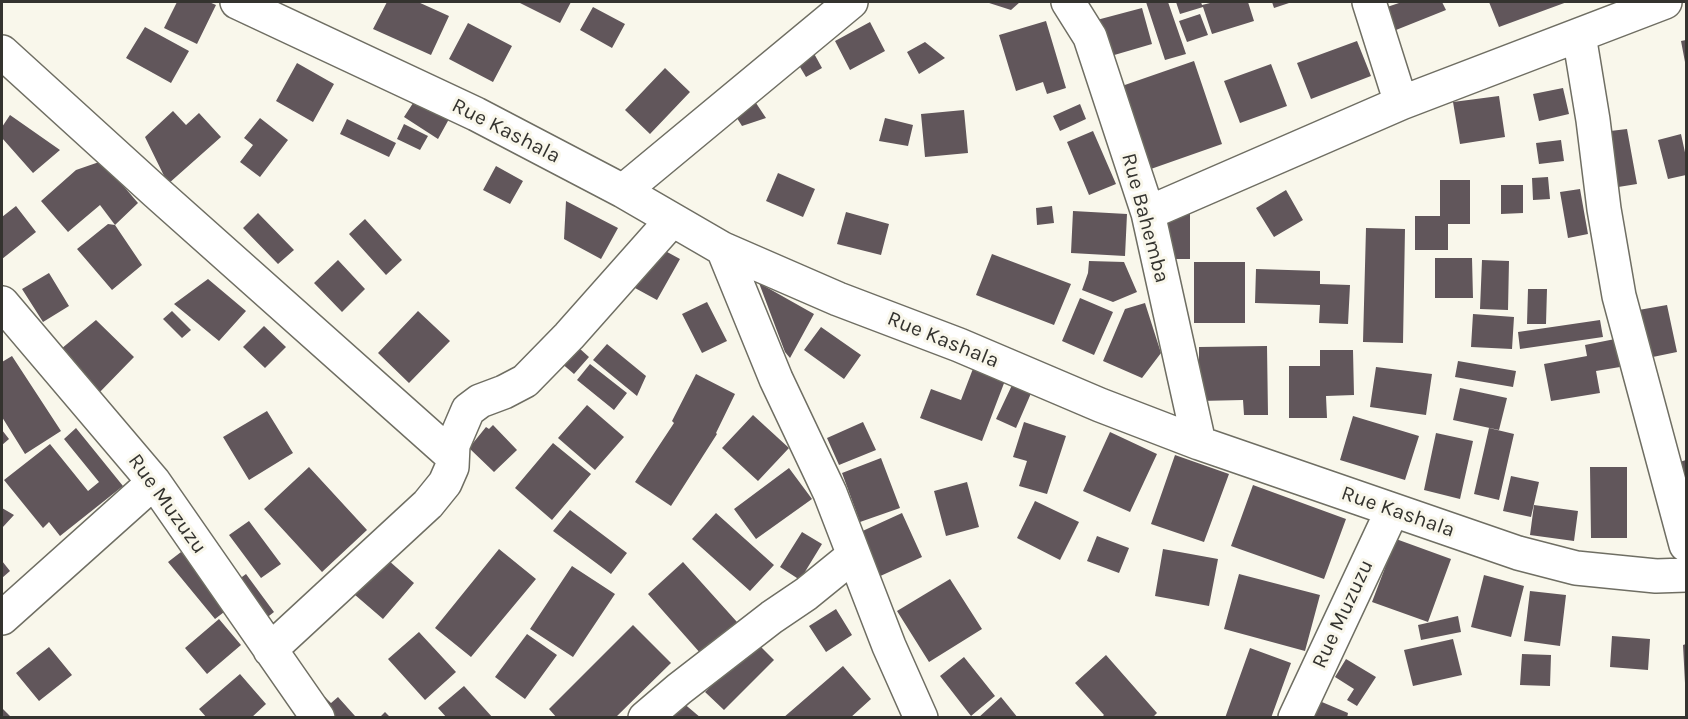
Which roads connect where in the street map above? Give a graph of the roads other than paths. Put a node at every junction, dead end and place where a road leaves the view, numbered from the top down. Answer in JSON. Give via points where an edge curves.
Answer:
{"nodes":[{"id":1,"x":237,"y":2,"type":"edge"},
{"id":2,"x":851,"y":2,"type":"edge"},
{"id":3,"x":1068,"y":2,"type":"edge"},
{"id":4,"x":1369,"y":2,"type":"edge"},
{"id":5,"x":1665,"y":2,"type":"edge"},
{"id":6,"x":1579,"y":35,"type":"junction"},
{"id":7,"x":2,"y":52,"type":"edge"},
{"id":8,"x":1401,"y":103,"type":"junction"},
{"id":9,"x":623,"y":191,"type":"junction"},
{"id":10,"x":1148,"y":213,"type":"junction"},
{"id":11,"x":672,"y":220,"type":"junction"},
{"id":12,"x":723,"y":249,"type":"junction"},
{"id":13,"x":2,"y":303,"type":"edge"},
{"id":14,"x":1199,"y":442,"type":"junction"},
{"id":15,"x":451,"y":455,"type":"junction"},
{"id":16,"x":154,"y":482,"type":"junction"},
{"id":17,"x":1392,"y":511,"type":"junction"},
{"id":18,"x":1686,"y":545,"type":"edge"},
{"id":19,"x":854,"y":555,"type":"junction"},
{"id":20,"x":1686,"y":575,"type":"edge"},
{"id":21,"x":2,"y":618,"type":"edge"},
{"id":22,"x":270,"y":650,"type":"junction"},
{"id":23,"x":318,"y":717,"type":"edge"},
{"id":24,"x":645,"y":717,"type":"edge"},
{"id":25,"x":921,"y":717,"type":"edge"},
{"id":26,"x":1295,"y":717,"type":"edge"}],
"edges":[{"from":1,"to":9,"type":"street","name":"Rue Kashala","via":[[476,114]]},
{"from":2,"to":9,"type":"street"},
{"from":3,"to":10,"type":"street","name":"Rue Bahemba","via":[[1090,37]]},
{"from":4,"to":8,"type":"street"},
{"from":5,"to":6,"type":"street"},
{"from":6,"to":8,"type":"street"},
{"from":6,"to":18,"type":"street","via":[[1619,296]]},
{"from":7,"to":15,"type":"street"},
{"from":8,"to":10,"type":"street"},
{"from":9,"to":11,"type":"street","name":"Rue Kashala"},
{"from":10,"to":14,"type":"street","name":"Rue Bahemba"},
{"from":11,"to":12,"type":"street","name":"Rue Kashala"},
{"from":11,"to":15,"type":"street","via":[[525,381],[468,410]]},
{"from":12,"to":14,"type":"street","name":"Rue Kashala","via":[[838,299]]},
{"from":12,"to":19,"type":"street"},
{"from":13,"to":16,"type":"street","name":"Rue Muzuzu"},
{"from":14,"to":17,"type":"street","name":"Rue Kashala"},
{"from":15,"to":22,"type":"street","via":[[452,467],[445,483],[428,504]]},
{"from":16,"to":21,"type":"street"},
{"from":16,"to":22,"type":"street","name":"Rue Muzuzu"},
{"from":17,"to":20,"type":"street","name":"Rue Kashala","via":[[1576,568]]},
{"from":17,"to":26,"type":"street","name":"Rue Muzuzu"},
{"from":19,"to":24,"type":"street"},
{"from":19,"to":25,"type":"street"},
{"from":22,"to":23,"type":"street","name":"Rue Muzuzu"}]}
